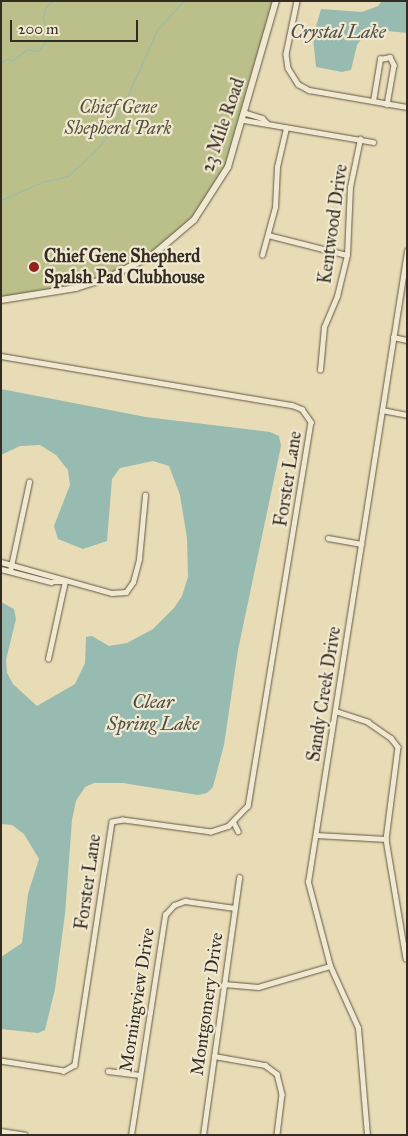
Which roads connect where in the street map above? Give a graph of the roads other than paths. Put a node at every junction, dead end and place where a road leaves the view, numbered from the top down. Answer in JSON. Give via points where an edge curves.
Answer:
{"nodes":[{"id":1,"x":276,"y":1,"type":"edge"},
{"id":2,"x":297,"y":1,"type":"edge"},
{"id":3,"x":373,"y":102,"type":"junction"},
{"id":4,"x":387,"y":104,"type":"junction"},
{"id":5,"x":407,"y":107,"type":"edge"},
{"id":6,"x":245,"y":116,"type":"junction"},
{"id":7,"x":286,"y":128,"type":"junction"},
{"id":8,"x":360,"y":139,"type":"junction"},
{"id":9,"x":373,"y":142,"type":"dead end"},
{"id":10,"x":268,"y":235,"type":"junction"},
{"id":11,"x":407,"y":251,"type":"edge"},
{"id":12,"x":262,"y":255,"type":"dead end"},
{"id":13,"x":347,"y":255,"type":"junction"},
{"id":14,"x":1,"y":300,"type":"edge"},
{"id":15,"x":393,"y":337,"type":"junction"},
{"id":16,"x":407,"y":340,"type":"edge"},
{"id":17,"x":1,"y":356,"type":"edge"},
{"id":18,"x":320,"y":370,"type":"dead end"},
{"id":19,"x":382,"y":410,"type":"junction"},
{"id":20,"x":407,"y":415,"type":"edge"},
{"id":21,"x":29,"y":482,"type":"dead end"},
{"id":22,"x":145,"y":495,"type":"dead end"},
{"id":23,"x":328,"y":538,"type":"dead end"},
{"id":24,"x":361,"y":544,"type":"junction"},
{"id":25,"x":1,"y":562,"type":"edge"},
{"id":26,"x":11,"y":565,"type":"junction"},
{"id":27,"x":1,"y":569,"type":"edge"},
{"id":28,"x":10,"y":571,"type":"junction"},
{"id":29,"x":65,"y":582,"type":"junction"},
{"id":30,"x":48,"y":659,"type":"dead end"},
{"id":31,"x":335,"y":711,"type":"junction"},
{"id":32,"x":234,"y":823,"type":"junction"},
{"id":33,"x":238,"y":831,"type":"dead end"},
{"id":34,"x":316,"y":835,"type":"junction"},
{"id":35,"x":386,"y":840,"type":"junction"},
{"id":36,"x":239,"y":878,"type":"dead end"},
{"id":37,"x":235,"y":908,"type":"junction"},
{"id":38,"x":406,"y":958,"type":"edge"},
{"id":39,"x":330,"y":966,"type":"junction"},
{"id":40,"x":224,"y":984,"type":"junction"},
{"id":41,"x":214,"y":1056,"type":"junction"},
{"id":42,"x":1,"y":1061,"type":"edge"},
{"id":43,"x":108,"y":1071,"type":"dead end"},
{"id":44,"x":140,"y":1075,"type":"junction"},
{"id":45,"x":1,"y":1131,"type":"edge"},
{"id":46,"x":26,"y":1135,"type":"edge"},
{"id":47,"x":131,"y":1135,"type":"edge"},
{"id":48,"x":202,"y":1135,"type":"edge"},
{"id":49,"x":277,"y":1135,"type":"edge"},
{"id":50,"x":368,"y":1135,"type":"edge"}],
"edges":[{"from":1,"to":6,"type":"main road","name":"23 Mile Road"},
{"from":2,"to":3,"type":"street","via":[[286,54],[295,82],[306,89]]},
{"from":3,"to":4,"type":"street"},
{"from":3,"to":4,"type":"street","via":[[380,59],[384,56],[394,60]]},
{"from":4,"to":5,"type":"street"},
{"from":6,"to":7,"type":"street","via":[[262,118],[267,123]]},
{"from":6,"to":14,"type":"main road","name":"23 Mile Road","via":[[228,167],[213,195],[194,220],[169,243],[125,270],[96,282]]},
{"from":7,"to":8,"type":"street"},
{"from":7,"to":10,"type":"street"},
{"from":8,"to":9,"type":"street"},
{"from":8,"to":13,"type":"street","name":"Kentwood Drive","via":[[351,179]]},
{"from":10,"to":12,"type":"street"},
{"from":10,"to":13,"type":"street"},
{"from":11,"to":15,"type":"street","name":"Sandy Creek Drive"},
{"from":13,"to":18,"type":"street","name":"Kentwood Drive","via":[[337,296],[324,327]]},
{"from":15,"to":16,"type":"street"},
{"from":15,"to":19,"type":"street","name":"Sandy Creek Drive"},
{"from":17,"to":32,"type":"street","name":"Forster Lane","via":[[292,405],[308,415],[310,430],[248,806]]},
{"from":19,"to":20,"type":"street"},
{"from":19,"to":24,"type":"street","name":"Sandy Creek Drive"},
{"from":21,"to":26,"type":"street"},
{"from":22,"to":29,"type":"street","via":[[139,559],[130,589],[117,594]]},
{"from":23,"to":24,"type":"street"},
{"from":24,"to":31,"type":"street","name":"Sandy Creek Drive"},
{"from":25,"to":26,"type":"street"},
{"from":26,"to":28,"type":"street"},
{"from":26,"to":29,"type":"street"},
{"from":27,"to":28,"type":"street"},
{"from":28,"to":29,"type":"street","via":[[52,582]]},
{"from":29,"to":30,"type":"street"},
{"from":31,"to":34,"type":"street","name":"Sandy Creek Drive"},
{"from":31,"to":35,"type":"street","via":[[368,722],[398,747]]},
{"from":32,"to":33,"type":"street"},
{"from":32,"to":42,"type":"street","name":"Forster Lane","via":[[220,830],[201,832],[123,820],[112,822],[77,1059],[72,1069],[64,1071]]},
{"from":34,"to":35,"type":"street"},
{"from":34,"to":39,"type":"street","name":"Sandy Creek Drive","via":[[308,887]]},
{"from":35,"to":38,"type":"street"},
{"from":36,"to":37,"type":"street","name":"Montgomery Drive"},
{"from":37,"to":40,"type":"street","name":"Montgomery Drive"},
{"from":37,"to":44,"type":"street","name":"Morningview Drive","via":[[184,902],[167,912]]},
{"from":39,"to":40,"type":"street","via":[[258,987]]},
{"from":39,"to":50,"type":"street","name":"Sandy Creek Drive","via":[[358,1028]]},
{"from":40,"to":41,"type":"street","name":"Montgomery Drive"},
{"from":41,"to":48,"type":"street","name":"Montgomery Drive"},
{"from":41,"to":49,"type":"street","via":[[265,1065],[276,1074],[282,1094]]},
{"from":43,"to":44,"type":"street"},
{"from":44,"to":47,"type":"street","name":"Morningview Drive"},
{"from":45,"to":46,"type":"street"}]}
